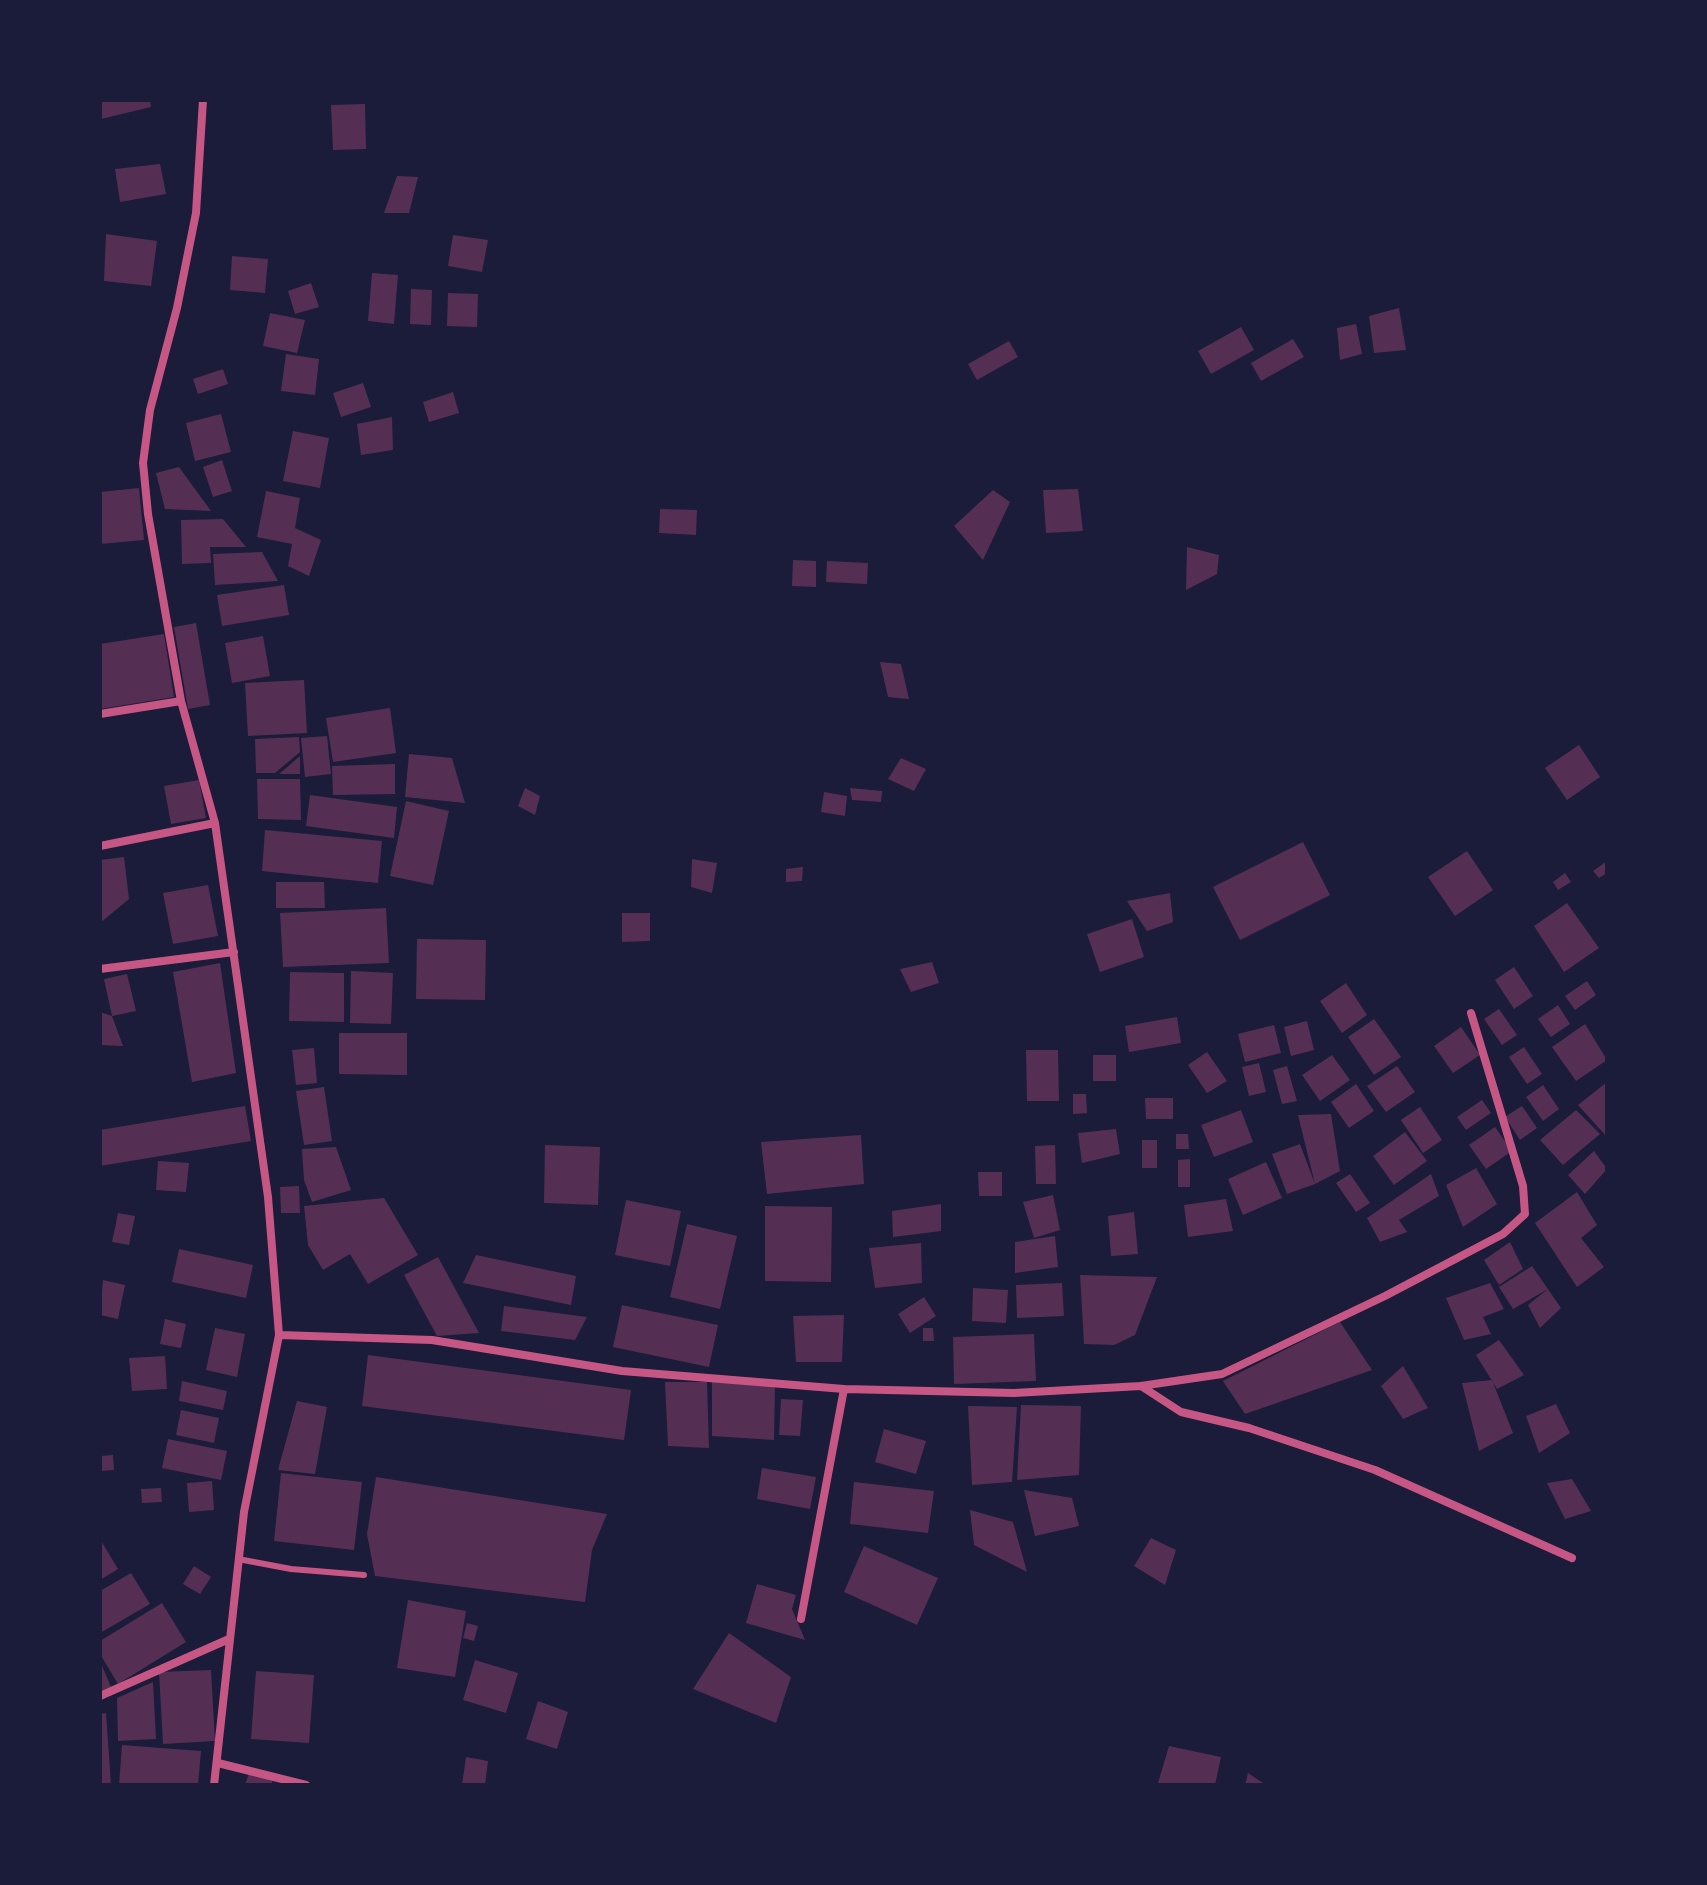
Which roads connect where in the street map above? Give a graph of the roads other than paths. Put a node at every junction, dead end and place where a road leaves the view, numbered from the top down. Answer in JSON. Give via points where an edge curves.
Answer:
{"nodes":[{"id":1,"x":203,"y":100,"type":"edge"},
{"id":2,"x":181,"y":701,"type":"junction"},
{"id":3,"x":100,"y":714,"type":"edge"},
{"id":4,"x":215,"y":823,"type":"junction"},
{"id":5,"x":100,"y":846,"type":"edge"},
{"id":6,"x":234,"y":952,"type":"junction"},
{"id":7,"x":100,"y":969,"type":"edge"},
{"id":8,"x":1471,"y":1013,"type":"dead end"},
{"id":9,"x":279,"y":1335,"type":"junction"},
{"id":10,"x":1141,"y":1386,"type":"junction"},
{"id":11,"x":844,"y":1389,"type":"junction"},
{"id":12,"x":1572,"y":1558,"type":"dead end"},
{"id":13,"x":238,"y":1559,"type":"junction"},
{"id":14,"x":364,"y":1575,"type":"dead end"},
{"id":15,"x":801,"y":1619,"type":"dead end"},
{"id":16,"x":229,"y":1639,"type":"junction"},
{"id":17,"x":100,"y":1696,"type":"edge"},
{"id":18,"x":218,"y":1763,"type":"junction"},
{"id":19,"x":214,"y":1785,"type":"edge"},
{"id":20,"x":306,"y":1785,"type":"edge"}],
"edges":[{"from":1,"to":2,"type":"street","via":[[196,213],[150,410],[143,463]]},
{"from":2,"to":3,"type":"street"},
{"from":2,"to":4,"type":"street"},
{"from":4,"to":5,"type":"street"},
{"from":4,"to":6,"type":"street"},
{"from":6,"to":7,"type":"street"},
{"from":6,"to":9,"type":"street","via":[[268,1197]]},
{"from":8,"to":10,"type":"street","via":[[1523,1186],[1525,1214],[1503,1234],[1398,1290],[1222,1374]]},
{"from":9,"to":11,"type":"street","via":[[432,1340],[622,1371]]},
{"from":9,"to":13,"type":"street"},
{"from":10,"to":11,"type":"street","via":[[1014,1393]]},
{"from":10,"to":12,"type":"street","via":[[1181,1412],[1249,1428],[1375,1470]]},
{"from":11,"to":15,"type":"street"},
{"from":13,"to":14,"type":"lane"},
{"from":13,"to":16,"type":"street"},
{"from":16,"to":17,"type":"street"},
{"from":16,"to":18,"type":"street"},
{"from":18,"to":19,"type":"street"},
{"from":18,"to":20,"type":"street"}]}
